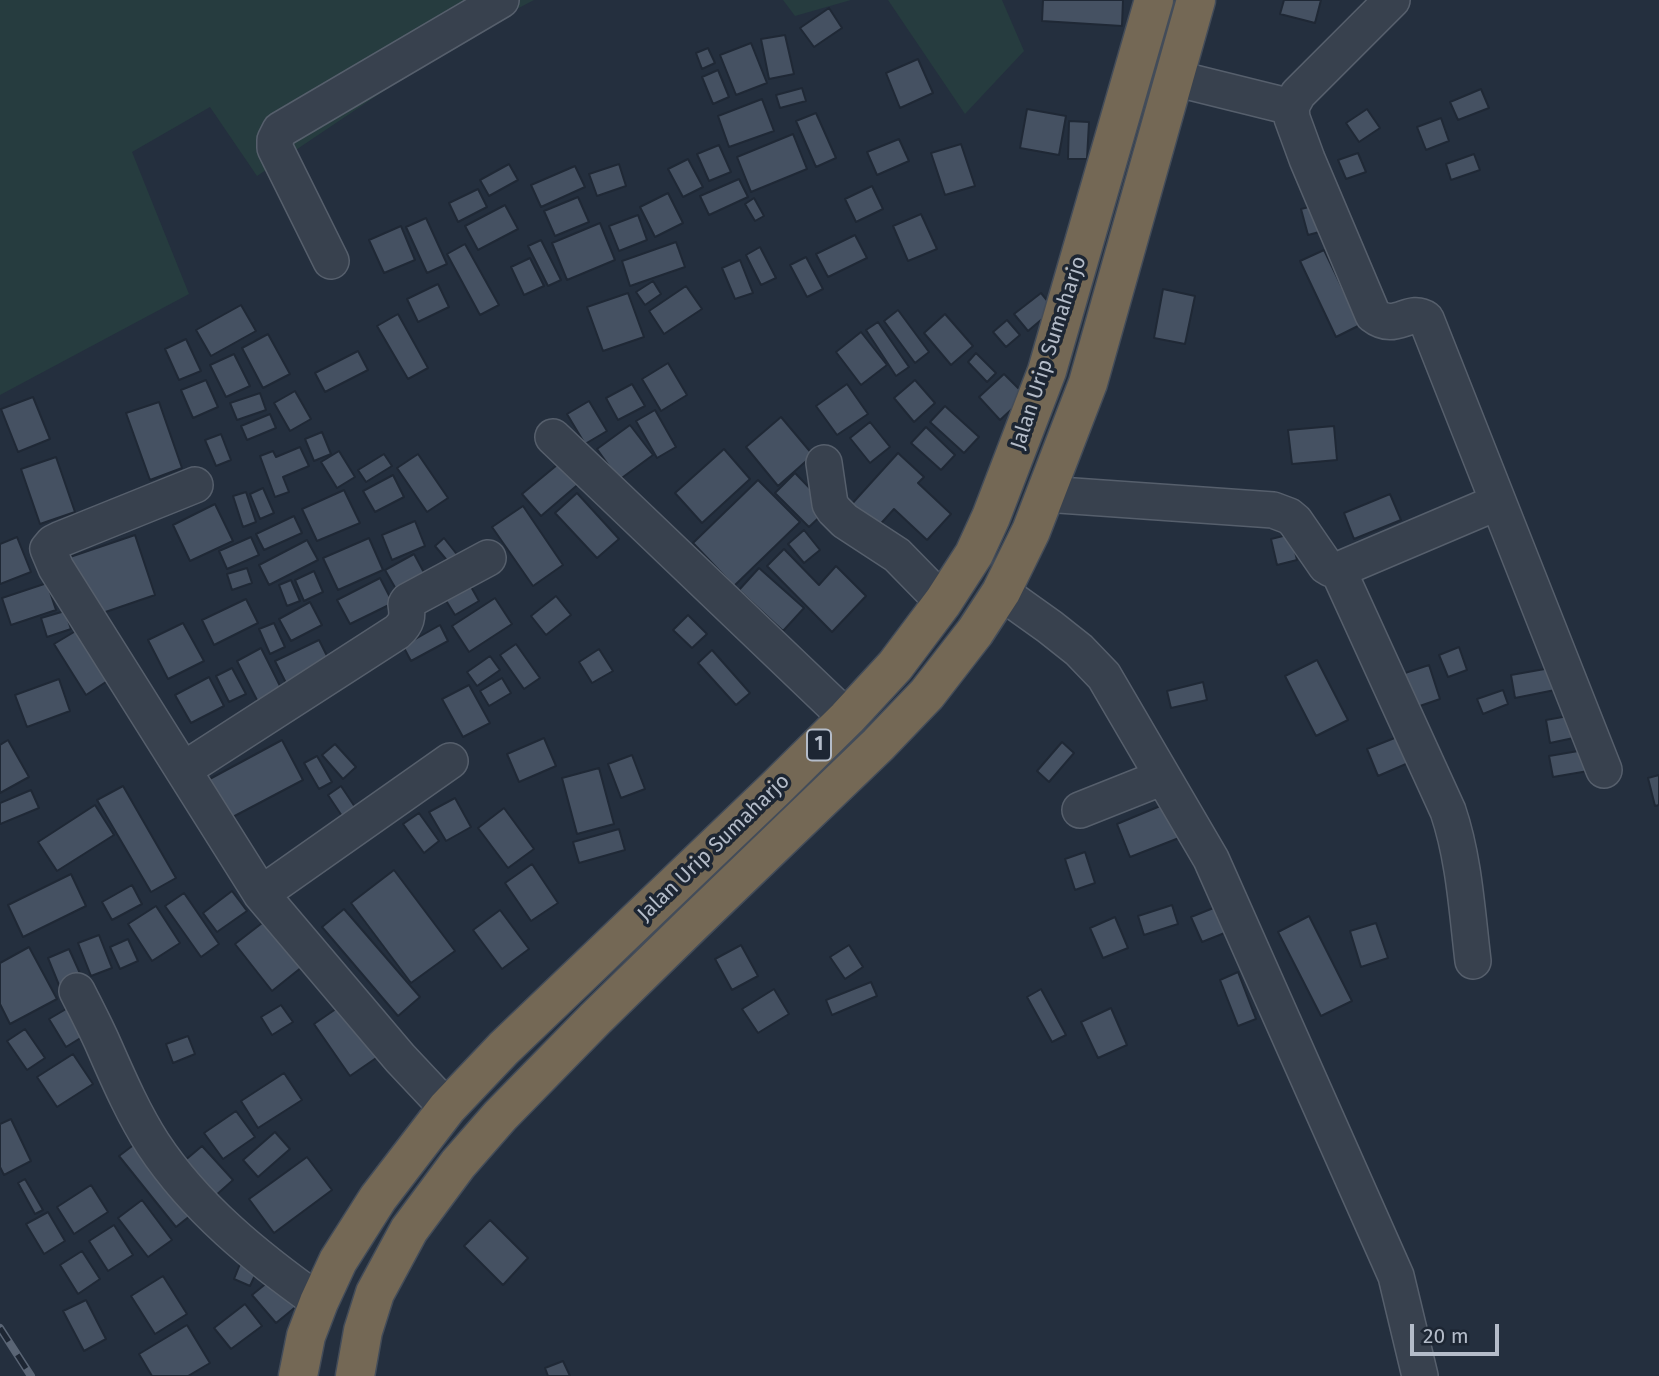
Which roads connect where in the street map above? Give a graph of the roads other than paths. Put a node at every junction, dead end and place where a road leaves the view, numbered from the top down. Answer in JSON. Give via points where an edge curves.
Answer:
{"nodes":[{"id":1,"x":501,"y":0,"type":"edge"},
{"id":2,"x":1154,"y":0,"type":"edge"},
{"id":3,"x":1196,"y":0,"type":"edge"},
{"id":4,"x":1392,"y":0,"type":"edge"},
{"id":5,"x":1174,"y":78,"type":"junction"},
{"id":6,"x":1291,"y":107,"type":"junction"},
{"id":7,"x":331,"y":261,"type":"dead end"},
{"id":8,"x":553,"y":438,"type":"dead end"},
{"id":9,"x":824,"y":463,"type":"dead end"},
{"id":10,"x":195,"y":485,"type":"dead end"},
{"id":11,"x":1045,"y":494,"type":"junction"},
{"id":12,"x":1498,"y":502,"type":"junction"},
{"id":13,"x":488,"y":558,"type":"dead end"},
{"id":14,"x":1338,"y":570,"type":"junction"},
{"id":15,"x":1001,"y":592,"type":"junction"},
{"id":16,"x":943,"y":602,"type":"junction"},
{"id":17,"x":847,"y":718,"type":"junction"},
{"id":18,"x":450,"y":761,"type":"dead end"},
{"id":19,"x":183,"y":770,"type":"junction"},
{"id":20,"x":1604,"y":770,"type":"dead end"},
{"id":21,"x":1163,"y":777,"type":"junction"},
{"id":22,"x":1080,"y":810,"type":"dead end"},
{"id":23,"x":261,"y":894,"type":"junction"},
{"id":24,"x":1473,"y":961,"type":"dead end"},
{"id":25,"x":77,"y":991,"type":"dead end"},
{"id":26,"x":447,"y":1108,"type":"junction"},
{"id":27,"x":319,"y":1302,"type":"junction"},
{"id":28,"x":298,"y":1376,"type":"edge"},
{"id":29,"x":355,"y":1376,"type":"edge"},
{"id":30,"x":1420,"y":1376,"type":"edge"}],
"edges":[{"from":1,"to":7,"type":"street","via":[[280,130],[275,148]]},
{"from":2,"to":16,"type":"highway","name":"Jalan Urip Sumaharjo","number":"1","via":[[1047,371],[991,517]]},
{"from":3,"to":5,"type":"highway","name":"Jalan Urip Sumaharjo","number":"1"},
{"from":4,"to":6,"type":"street","via":[[1298,94]]},
{"from":5,"to":6,"type":"street"},
{"from":5,"to":11,"type":"highway","name":"Jalan Urip Sumaharjo","number":"1","via":[[1088,383]]},
{"from":6,"to":12,"type":"street","via":[[1307,159],[1373,316],[1392,323],[1417,314],[1426,319]]},
{"from":8,"to":17,"type":"street"},
{"from":9,"to":16,"type":"street","via":[[834,510],[897,555]]},
{"from":10,"to":19,"type":"street","via":[[61,539],[48,549]]},
{"from":11,"to":14,"type":"street","via":[[1273,510],[1295,521],[1326,566]]},
{"from":11,"to":15,"type":"highway","name":"Jalan Urip Sumaharjo","number":"1"},
{"from":12,"to":14,"type":"street"},
{"from":12,"to":20,"type":"street"},
{"from":13,"to":19,"type":"street","via":[[408,601],[408,617],[397,632]]},
{"from":14,"to":24,"type":"street","via":[[1448,811],[1460,861]]},
{"from":15,"to":21,"type":"street","via":[[1050,626],[1104,676]]},
{"from":15,"to":29,"type":"highway","name":"Jalan Urip Sumaharjo","number":"1","via":[[927,694],[605,1010],[458,1164],[409,1230],[375,1293]]},
{"from":16,"to":17,"type":"highway","name":"Jalan Urip Sumaharjo","number":"1","via":[[895,666]]},
{"from":17,"to":26,"type":"highway","name":"Jalan Urip Sumaharjo","number":"1"},
{"from":18,"to":23,"type":"street"},
{"from":19,"to":23,"type":"street"},
{"from":21,"to":22,"type":"street"},
{"from":21,"to":30,"type":"street","via":[[1211,859],[1396,1276]]},
{"from":23,"to":26,"type":"street"},
{"from":25,"to":27,"type":"street","via":[[142,1124],[183,1184],[243,1243]]},
{"from":26,"to":27,"type":"highway","name":"Jalan Urip Sumaharjo","number":"1","via":[[361,1224]]},
{"from":27,"to":28,"type":"highway","name":"Jalan Urip Sumaharjo","number":"1"}]}
